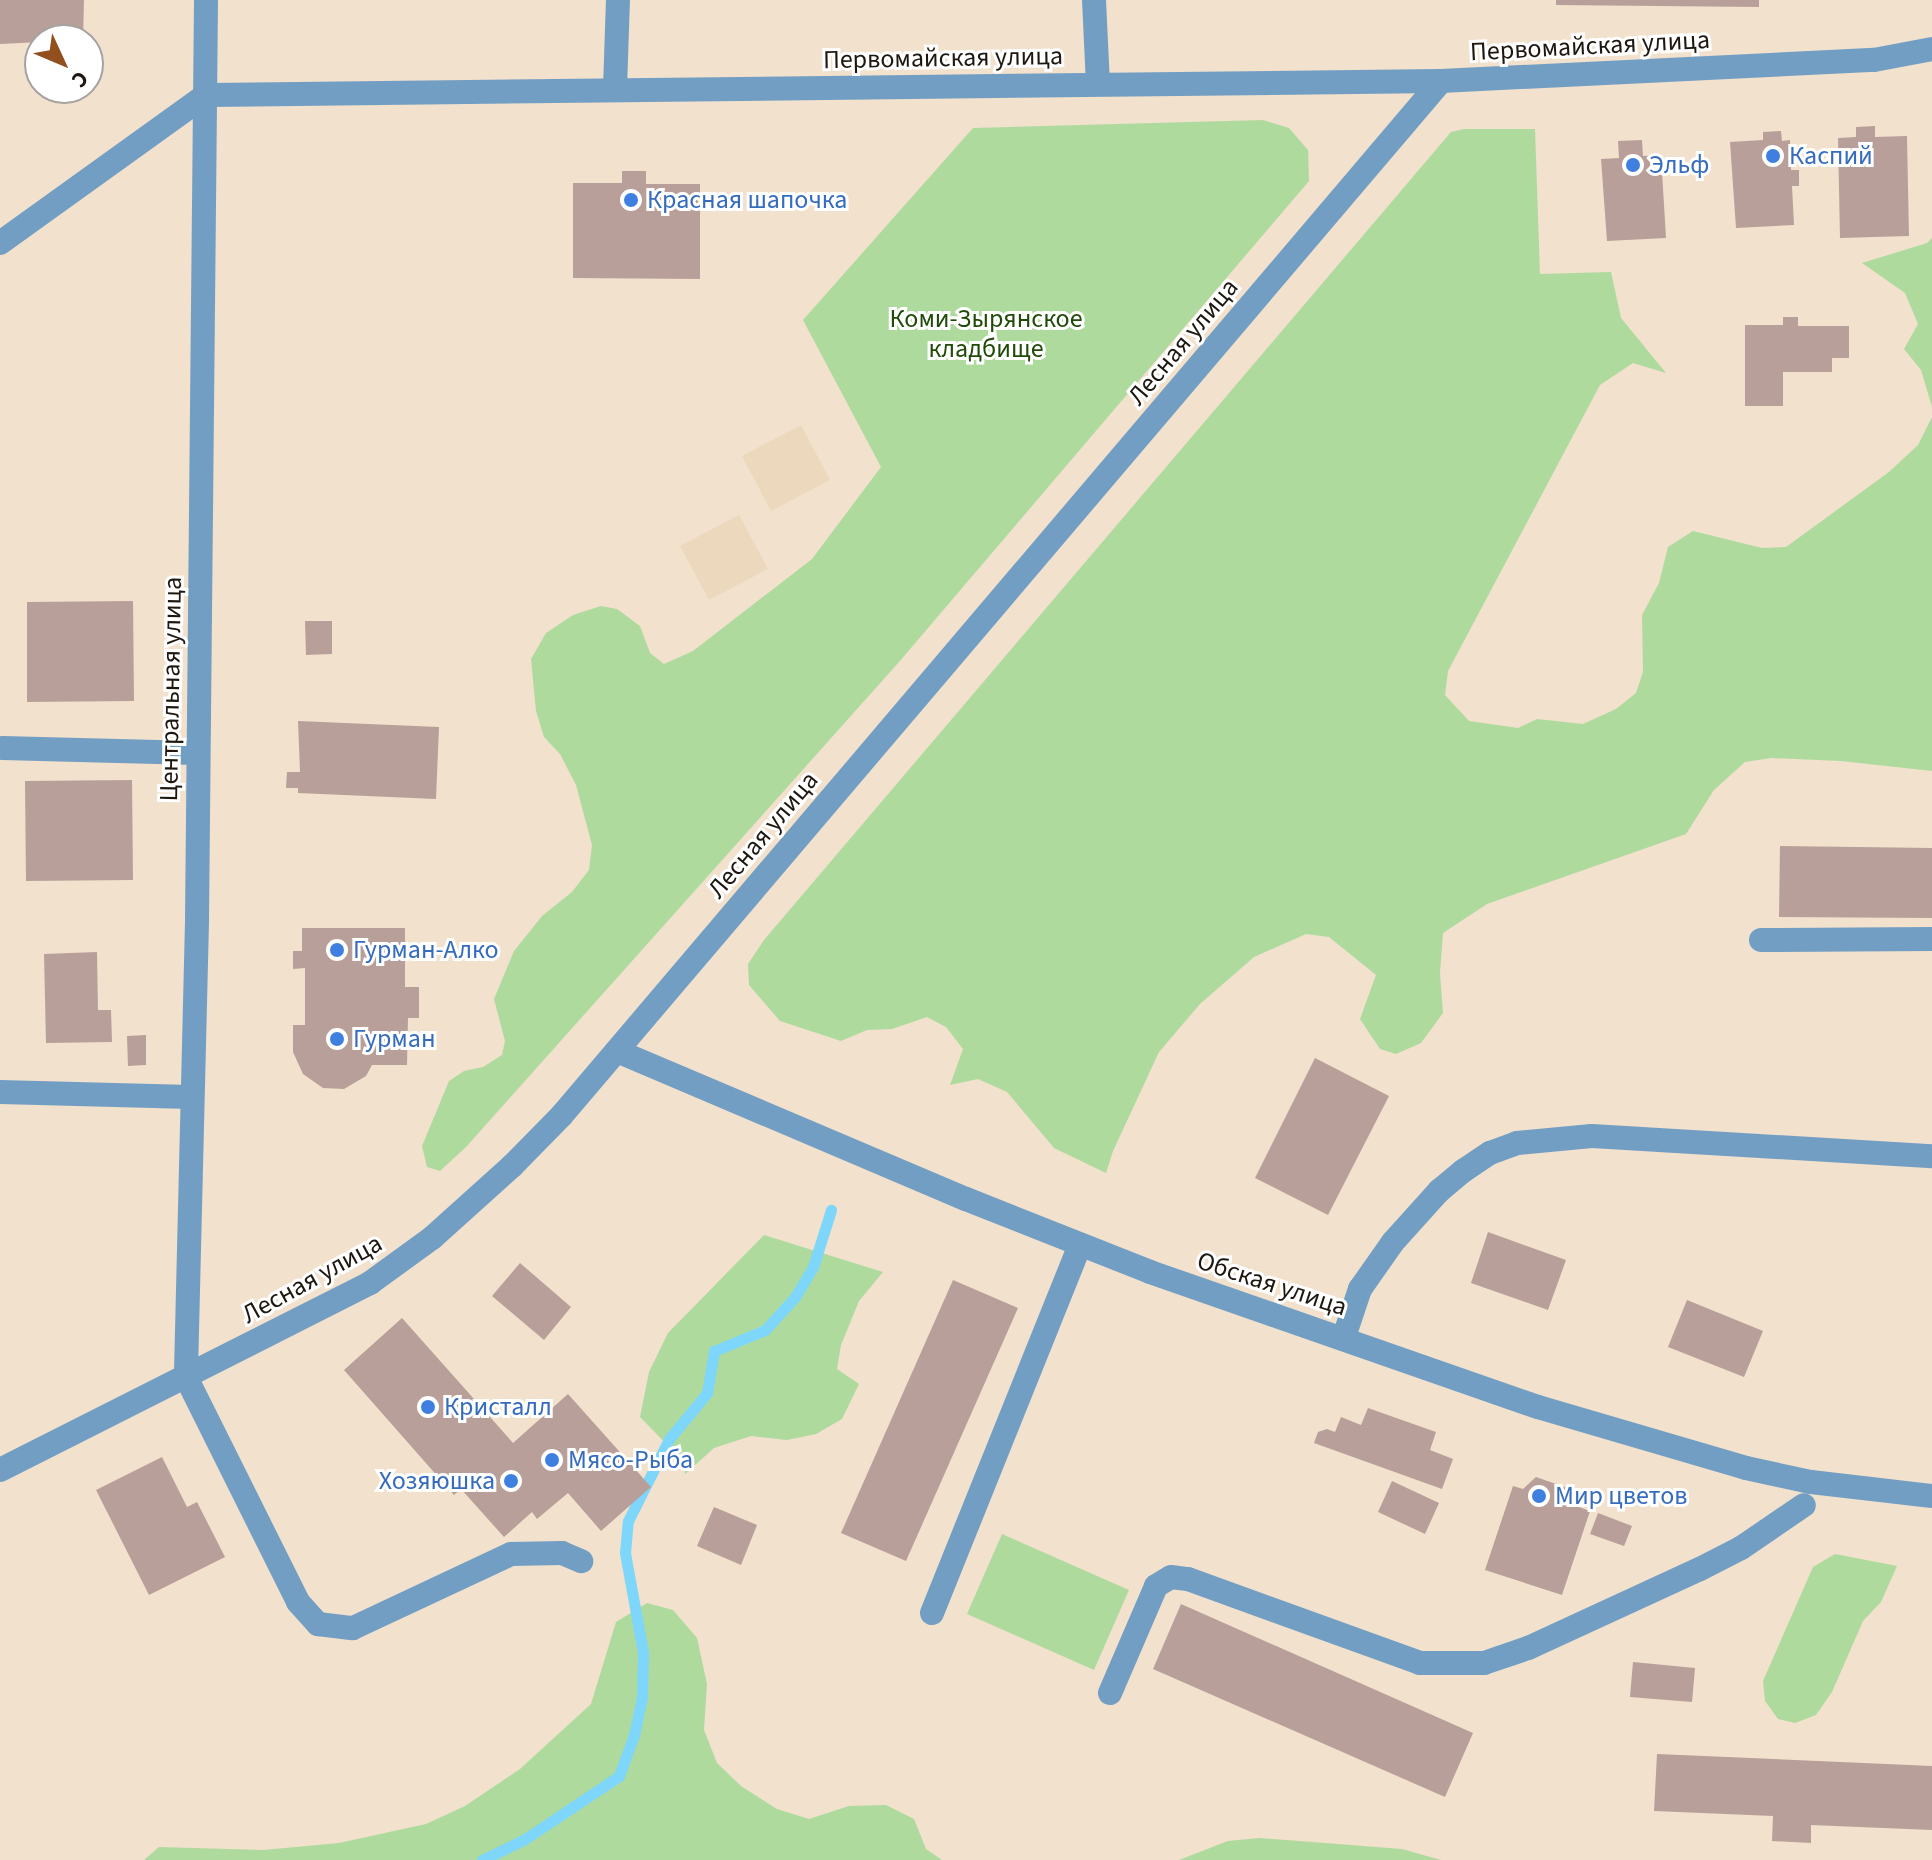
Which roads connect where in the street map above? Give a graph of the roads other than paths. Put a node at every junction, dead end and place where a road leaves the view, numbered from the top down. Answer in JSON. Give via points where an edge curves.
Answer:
{"nodes":[{"id":1,"x":206,"y":0,"type":"edge"},
{"id":2,"x":618,"y":0,"type":"edge"},
{"id":3,"x":1094,"y":0,"type":"edge"},
{"id":4,"x":1932,"y":49,"type":"edge"},
{"id":5,"x":1441,"y":81,"type":"junction"},
{"id":6,"x":1098,"y":84,"type":"junction"},
{"id":7,"x":615,"y":89,"type":"junction"},
{"id":8,"x":206,"y":95,"type":"junction"},
{"id":9,"x":0,"y":243,"type":"edge"},
{"id":10,"x":2,"y":748,"type":"dead end"},
{"id":11,"x":197,"y":753,"type":"junction"},
{"id":12,"x":1932,"y":939,"type":"edge"},
{"id":13,"x":1761,"y":940,"type":"dead end"},
{"id":14,"x":617,"y":1051,"type":"junction"},
{"id":15,"x":0,"y":1092,"type":"edge"},
{"id":16,"x":191,"y":1097,"type":"junction"},
{"id":17,"x":1932,"y":1156,"type":"edge"},
{"id":18,"x":1080,"y":1245,"type":"junction"},
{"id":19,"x":1344,"y":1337,"type":"junction"},
{"id":20,"x":186,"y":1377,"type":"junction"},
{"id":21,"x":0,"y":1470,"type":"edge"},
{"id":22,"x":1932,"y":1496,"type":"edge"},
{"id":23,"x":1804,"y":1505,"type":"dead end"},
{"id":24,"x":581,"y":1561,"type":"dead end"},
{"id":25,"x":932,"y":1613,"type":"dead end"},
{"id":26,"x":1110,"y":1693,"type":"dead end"}],
"edges":[{"from":1,"to":8,"type":"street","name":"Центральная улица"},
{"from":2,"to":7,"type":"street"},
{"from":3,"to":6,"type":"street"},
{"from":4,"to":5,"type":"street","name":"Первомайская улица","via":[[1874,60]]},
{"from":5,"to":6,"type":"street","name":"Первомайская улица"},
{"from":5,"to":14,"type":"street","name":"Лесная улица"},
{"from":6,"to":7,"type":"street","name":"Первомайская улица"},
{"from":7,"to":8,"type":"street","name":"Первомайская улица"},
{"from":8,"to":9,"type":"street"},
{"from":8,"to":11,"type":"street","name":"Центральная улица"},
{"from":10,"to":11,"type":"street"},
{"from":11,"to":16,"type":"street","name":"Центральная улица"},
{"from":12,"to":13,"type":"street"},
{"from":14,"to":18,"type":"street","name":"Обская улица"},
{"from":14,"to":20,"type":"street","name":"Лесная улица","via":[[512,1166],[399,1265]]},
{"from":15,"to":16,"type":"street"},
{"from":16,"to":20,"type":"street","name":"Центральная улица"},
{"from":17,"to":19,"type":"street","via":[[1592,1136],[1517,1143],[1463,1171],[1411,1221],[1360,1289]]},
{"from":18,"to":19,"type":"street","name":"Обская улица"},
{"from":18,"to":25,"type":"street"},
{"from":19,"to":22,"type":"street","name":"Обская улица","via":[[1663,1446],[1811,1482]]},
{"from":20,"to":21,"type":"street","name":"Лесная улица"},
{"from":20,"to":24,"type":"street","via":[[298,1602],[318,1624],[353,1628],[511,1554],[562,1553]]},
{"from":23,"to":26,"type":"street","via":[[1700,1569],[1484,1663],[1420,1663],[1202,1583],[1171,1577],[1156,1586]]}]}
